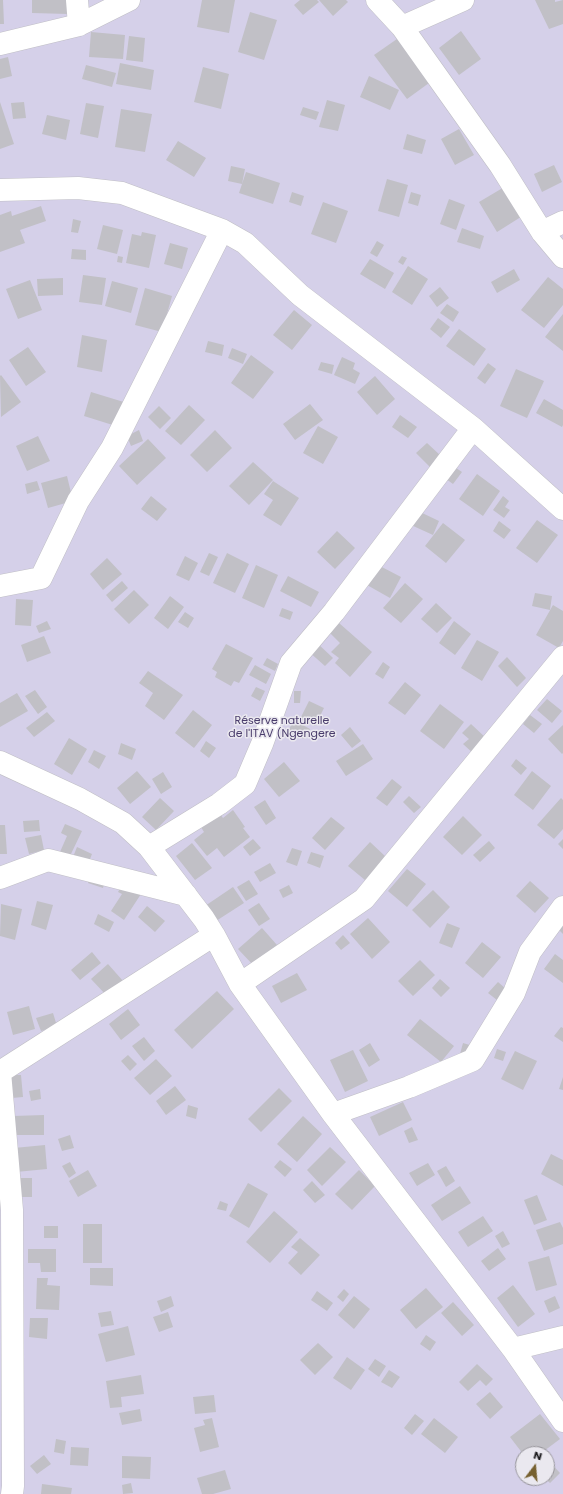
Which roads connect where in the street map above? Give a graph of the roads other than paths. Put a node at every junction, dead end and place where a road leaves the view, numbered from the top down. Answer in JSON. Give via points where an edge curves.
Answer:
{"nodes":[{"id":1,"x":77,"y":0,"type":"edge"},
{"id":2,"x":129,"y":0,"type":"edge"},
{"id":3,"x":377,"y":0,"type":"edge"},
{"id":4,"x":463,"y":0,"type":"edge"},
{"id":5,"x":79,"y":25,"type":"junction"},
{"id":6,"x":402,"y":27,"type":"junction"},
{"id":7,"x":0,"y":44,"type":"edge"},
{"id":8,"x":0,"y":190,"type":"edge"},
{"id":9,"x":563,"y":222,"type":"edge"},
{"id":10,"x":222,"y":230,"type":"junction"},
{"id":11,"x":542,"y":232,"type":"junction"},
{"id":12,"x":563,"y":258,"type":"edge"},
{"id":13,"x":473,"y":428,"type":"junction"},
{"id":14,"x":563,"y":509,"type":"edge"},
{"id":15,"x":0,"y":586,"type":"edge"},
{"id":16,"x":563,"y":657,"type":"edge"},
{"id":17,"x":0,"y":762,"type":"edge"},
{"id":18,"x":149,"y":848,"type":"junction"},
{"id":19,"x":0,"y":878,"type":"edge"},
{"id":20,"x":186,"y":895,"type":"junction"},
{"id":21,"x":563,"y":907,"type":"edge"},
{"id":22,"x":214,"y":935,"type":"junction"},
{"id":23,"x":240,"y":984,"type":"junction"},
{"id":24,"x":0,"y":1072,"type":"edge"},
{"id":25,"x":333,"y":1114,"type":"junction"},
{"id":26,"x":563,"y":1337,"type":"edge"},
{"id":27,"x":513,"y":1349,"type":"junction"},
{"id":28,"x":7,"y":1351,"type":"edge"},
{"id":29,"x":563,"y":1421,"type":"edge"},
{"id":30,"x":12,"y":1494,"type":"edge"}],
"edges":[{"from":1,"to":5,"type":"street"},
{"from":2,"to":5,"type":"street"},
{"from":3,"to":6,"type":"street"},
{"from":4,"to":6,"type":"street"},
{"from":5,"to":7,"type":"street"},
{"from":6,"to":11,"type":"street","via":[[500,165]]},
{"from":8,"to":10,"type":"street","via":[[78,188],[122,193]]},
{"from":9,"to":11,"type":"street"},
{"from":10,"to":13,"type":"street","via":[[245,243],[300,295]]},
{"from":10,"to":15,"type":"street","via":[[112,448],[78,501],[41,578]]},
{"from":11,"to":12,"type":"street"},
{"from":13,"to":14,"type":"street"},
{"from":13,"to":18,"type":"street","via":[[334,612],[291,663],[262,744],[244,784],[219,804]]},
{"from":16,"to":23,"type":"street","via":[[364,899]]},
{"from":17,"to":18,"type":"street","via":[[80,799],[123,823]]},
{"from":18,"to":20,"type":"street"},
{"from":19,"to":20,"type":"street","via":[[48,860]]},
{"from":20,"to":22,"type":"street"},
{"from":21,"to":25,"type":"street","via":[[530,952],[514,993],[473,1060],[409,1087]]},
{"from":22,"to":23,"type":"street"},
{"from":22,"to":24,"type":"street"},
{"from":23,"to":25,"type":"street"},
{"from":24,"to":28,"type":"street","via":[[12,1210]]},
{"from":25,"to":27,"type":"street"},
{"from":26,"to":27,"type":"street"},
{"from":27,"to":29,"type":"street"},
{"from":28,"to":30,"type":"street"}]}
